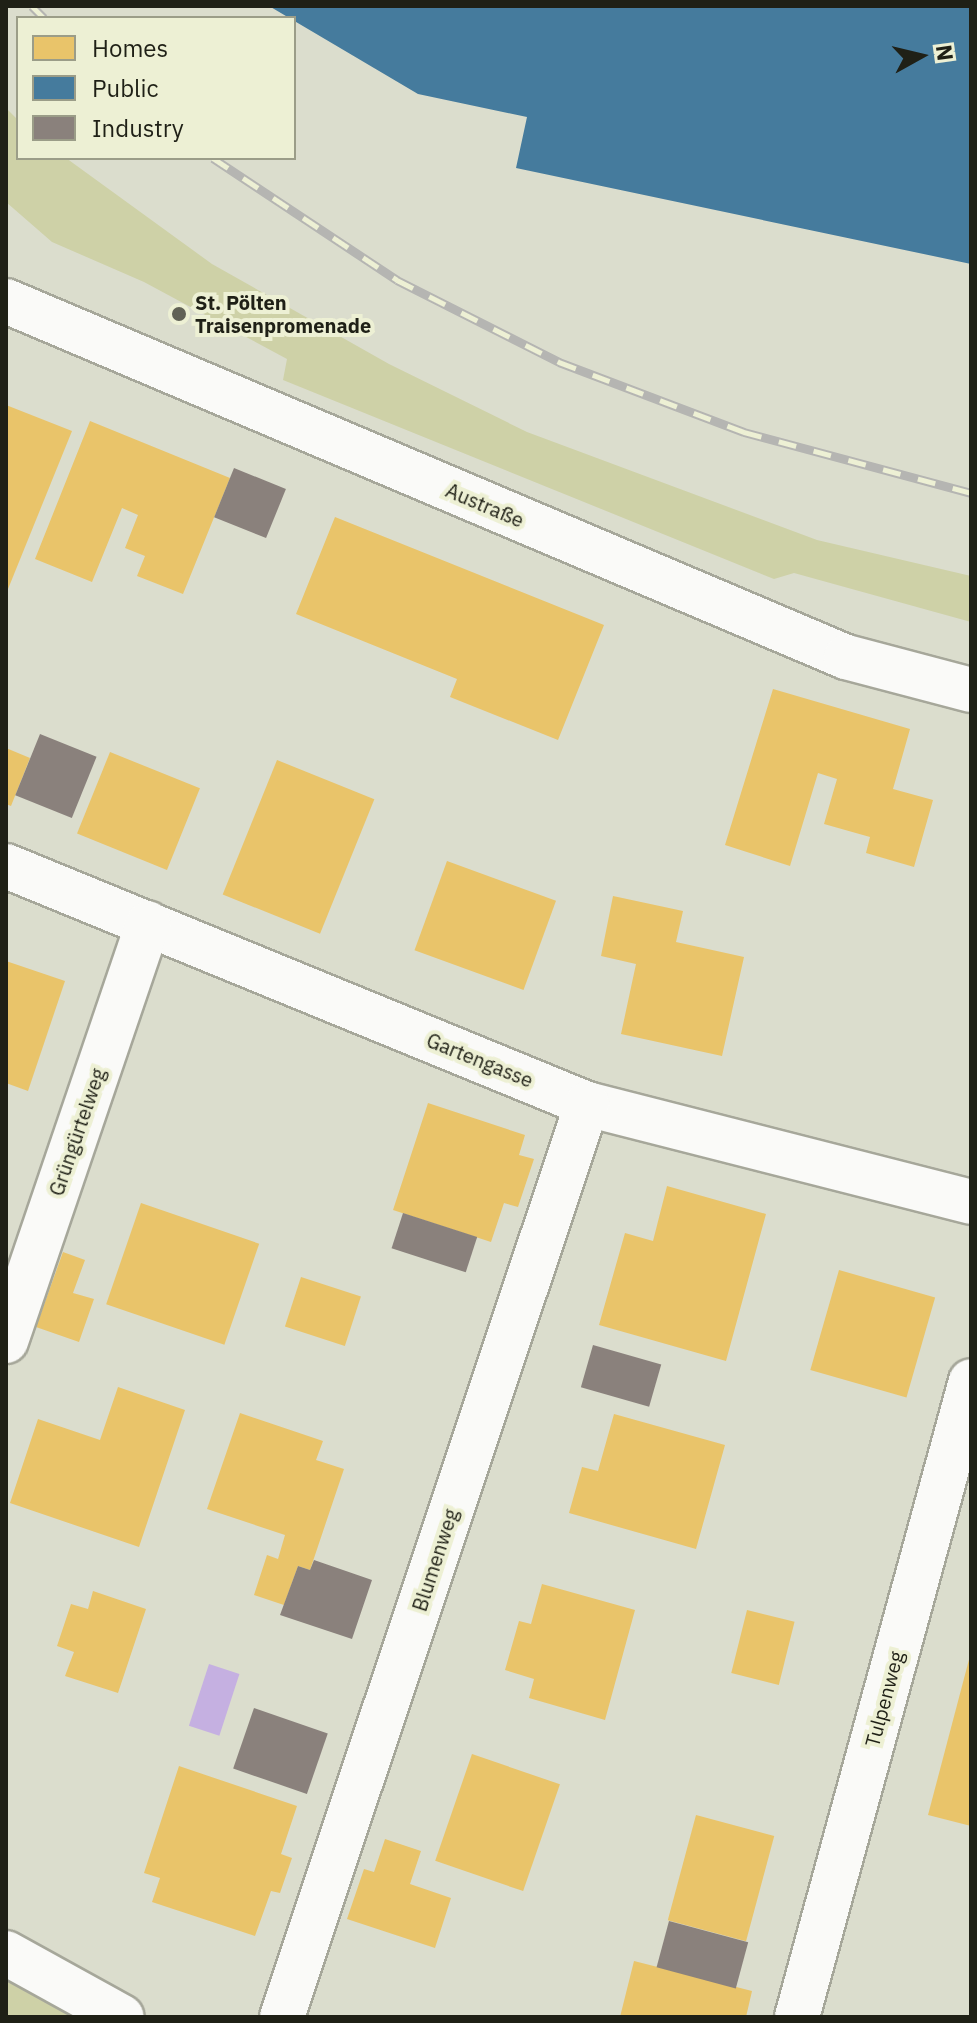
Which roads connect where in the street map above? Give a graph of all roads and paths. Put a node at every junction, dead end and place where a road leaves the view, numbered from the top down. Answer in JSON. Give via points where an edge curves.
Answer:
{"nodes":[{"id":1,"x":6,"y":301,"type":"edge"},
{"id":2,"x":971,"y":690,"type":"edge"},
{"id":3,"x":6,"y":866,"type":"edge"},
{"id":4,"x":148,"y":924,"type":"junction"},
{"id":5,"x":587,"y":1104,"type":"junction"},
{"id":6,"x":971,"y":1202,"type":"edge"},
{"id":7,"x":6,"y":1341,"type":"edge"},
{"id":8,"x":971,"y":1381,"type":"edge"},
{"id":9,"x":6,"y":1953,"type":"edge"},
{"id":10,"x":122,"y":2017,"type":"edge"},
{"id":11,"x":282,"y":2017,"type":"edge"},
{"id":12,"x":797,"y":2017,"type":"edge"}],
"edges":[{"from":1,"to":2,"type":"street","name":"Austraße","via":[[846,657]]},
{"from":3,"to":4,"type":"street","name":"Gartengasse"},
{"from":4,"to":5,"type":"street","name":"Gartengasse"},
{"from":4,"to":7,"type":"street","name":"Grüngürtelweg"},
{"from":5,"to":6,"type":"street","name":"Gartengasse"},
{"from":5,"to":11,"type":"street","name":"Blumenweg"},
{"from":8,"to":12,"type":"street","name":"Tulpenweg"},
{"from":9,"to":10,"type":"street"}]}
